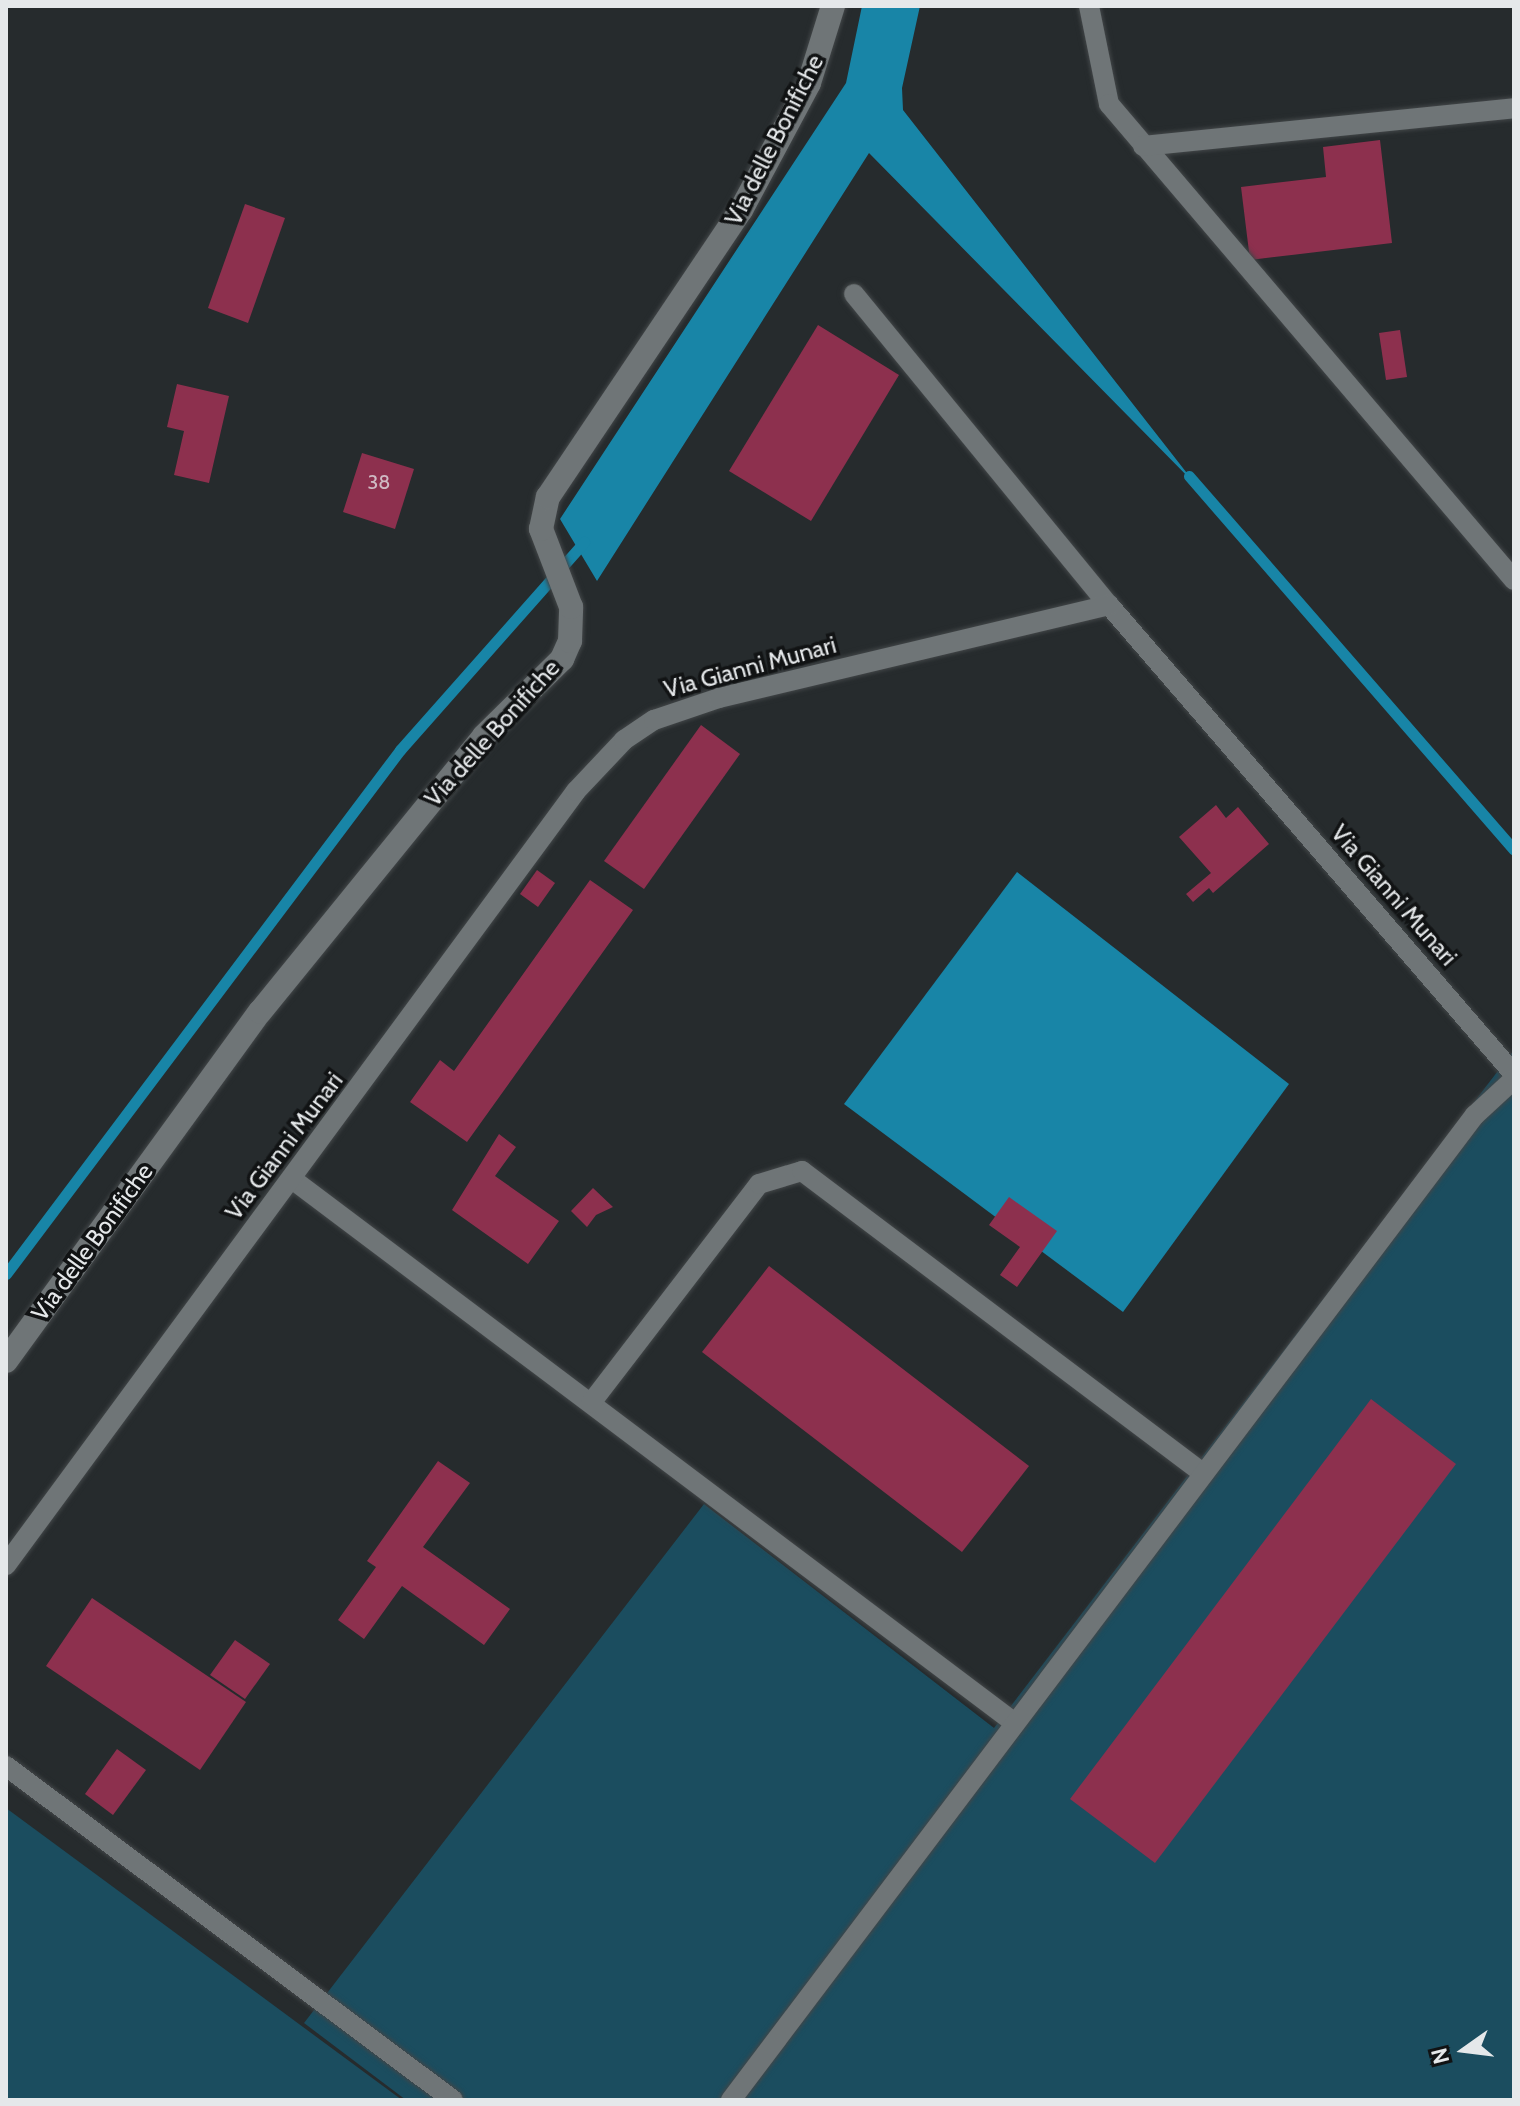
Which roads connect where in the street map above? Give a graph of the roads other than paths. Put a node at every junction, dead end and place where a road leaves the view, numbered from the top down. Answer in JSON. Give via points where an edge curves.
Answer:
{"nodes":[{"id":1,"x":833,"y":6,"type":"edge"},
{"id":2,"x":1089,"y":6,"type":"edge"},
{"id":3,"x":1514,"y":108,"type":"edge"},
{"id":4,"x":1143,"y":146,"type":"junction"},
{"id":5,"x":854,"y":294,"type":"dead end"},
{"id":6,"x":1514,"y":580,"type":"edge"},
{"id":7,"x":1109,"y":605,"type":"junction"},
{"id":8,"x":1514,"y":1076,"type":"edge"},
{"id":9,"x":292,"y":1179,"type":"junction"},
{"id":10,"x":6,"y":1361,"type":"edge"},
{"id":11,"x":591,"y":1403,"type":"junction"},
{"id":12,"x":1204,"y":1474,"type":"junction"},
{"id":13,"x":6,"y":1565,"type":"edge"},
{"id":14,"x":1015,"y":1723,"type":"junction"},
{"id":15,"x":6,"y":1766,"type":"edge"},
{"id":16,"x":453,"y":2100,"type":"edge"},
{"id":17,"x":731,"y":2100,"type":"edge"}],
"edges":[{"from":1,"to":10,"type":"street","name":"Via delle Bonifiche","via":[[815,68],[767,164],[548,497],[541,529],[571,607],[570,641],[562,659],[484,736],[260,1012]]},
{"from":2,"to":4,"type":"lane","via":[[1109,104]]},
{"from":3,"to":4,"type":"lane"},
{"from":4,"to":6,"type":"lane"},
{"from":5,"to":7,"type":"lane"},
{"from":7,"to":8,"type":"lane","name":"Via Gianni Munari"},
{"from":7,"to":9,"type":"lane","name":"Via Gianni Munari","via":[[719,698],[654,720],[624,740],[576,791]]},
{"from":8,"to":12,"type":"lane","via":[[1475,1115]]},
{"from":9,"to":11,"type":"lane"},
{"from":9,"to":13,"type":"lane","name":"Via Gianni Munari"},
{"from":11,"to":12,"type":"lane","via":[[759,1184],[802,1171]]},
{"from":11,"to":14,"type":"lane"},
{"from":12,"to":14,"type":"lane"},
{"from":14,"to":17,"type":"lane"},
{"from":15,"to":16,"type":"lane"}]}
